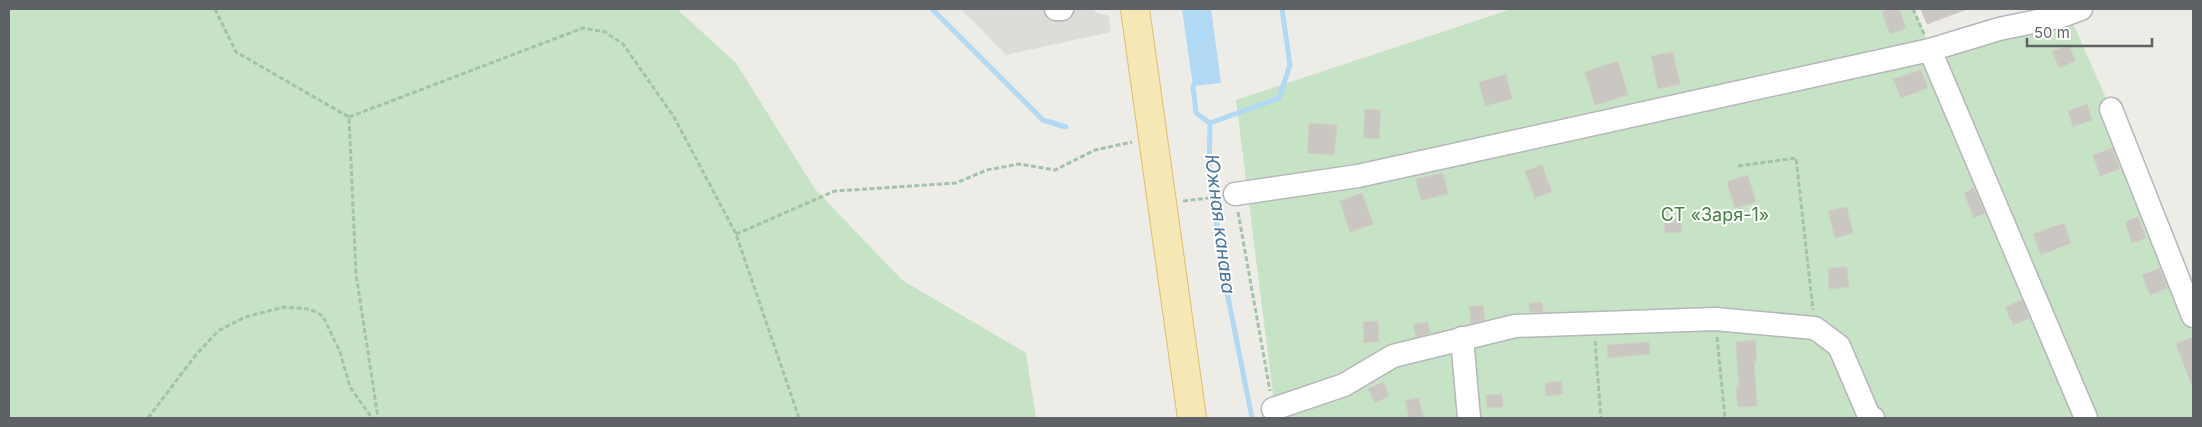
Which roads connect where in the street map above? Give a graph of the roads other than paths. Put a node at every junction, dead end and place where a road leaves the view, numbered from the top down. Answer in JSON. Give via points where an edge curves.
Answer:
{"nodes":[{"id":1,"x":1056,"y":9,"type":"edge"},
{"id":2,"x":1062,"y":9,"type":"edge"},
{"id":3,"x":1135,"y":9,"type":"edge"},
{"id":4,"x":2081,"y":9,"type":"edge"},
{"id":5,"x":1930,"y":50,"type":"junction"},
{"id":6,"x":2111,"y":110,"type":"dead end"},
{"id":7,"x":1234,"y":194,"type":"road end"},
{"id":8,"x":2193,"y":316,"type":"edge"},
{"id":9,"x":1462,"y":338,"type":"junction"},
{"id":10,"x":1273,"y":409,"type":"road end"},
{"id":11,"x":1192,"y":418,"type":"edge"},
{"id":12,"x":1469,"y":418,"type":"edge"},
{"id":13,"x":1873,"y":418,"type":"edge"},
{"id":14,"x":2086,"y":418,"type":"edge"}],
"edges":[{"from":1,"to":2,"type":"lane"},
{"from":3,"to":11,"type":"main road"},
{"from":4,"to":5,"type":"lane","via":[[2000,28]]},
{"from":5,"to":7,"type":"lane","via":[[1358,176]]},
{"from":5,"to":14,"type":"lane"},
{"from":6,"to":8,"type":"lane"},
{"from":9,"to":10,"type":"lane","via":[[1393,356],[1344,385]]},
{"from":9,"to":12,"type":"lane"},
{"from":9,"to":13,"type":"lane","via":[[1514,326],[1594,322],[1715,319],[1815,328],[1839,346],[1869,416]]}]}
